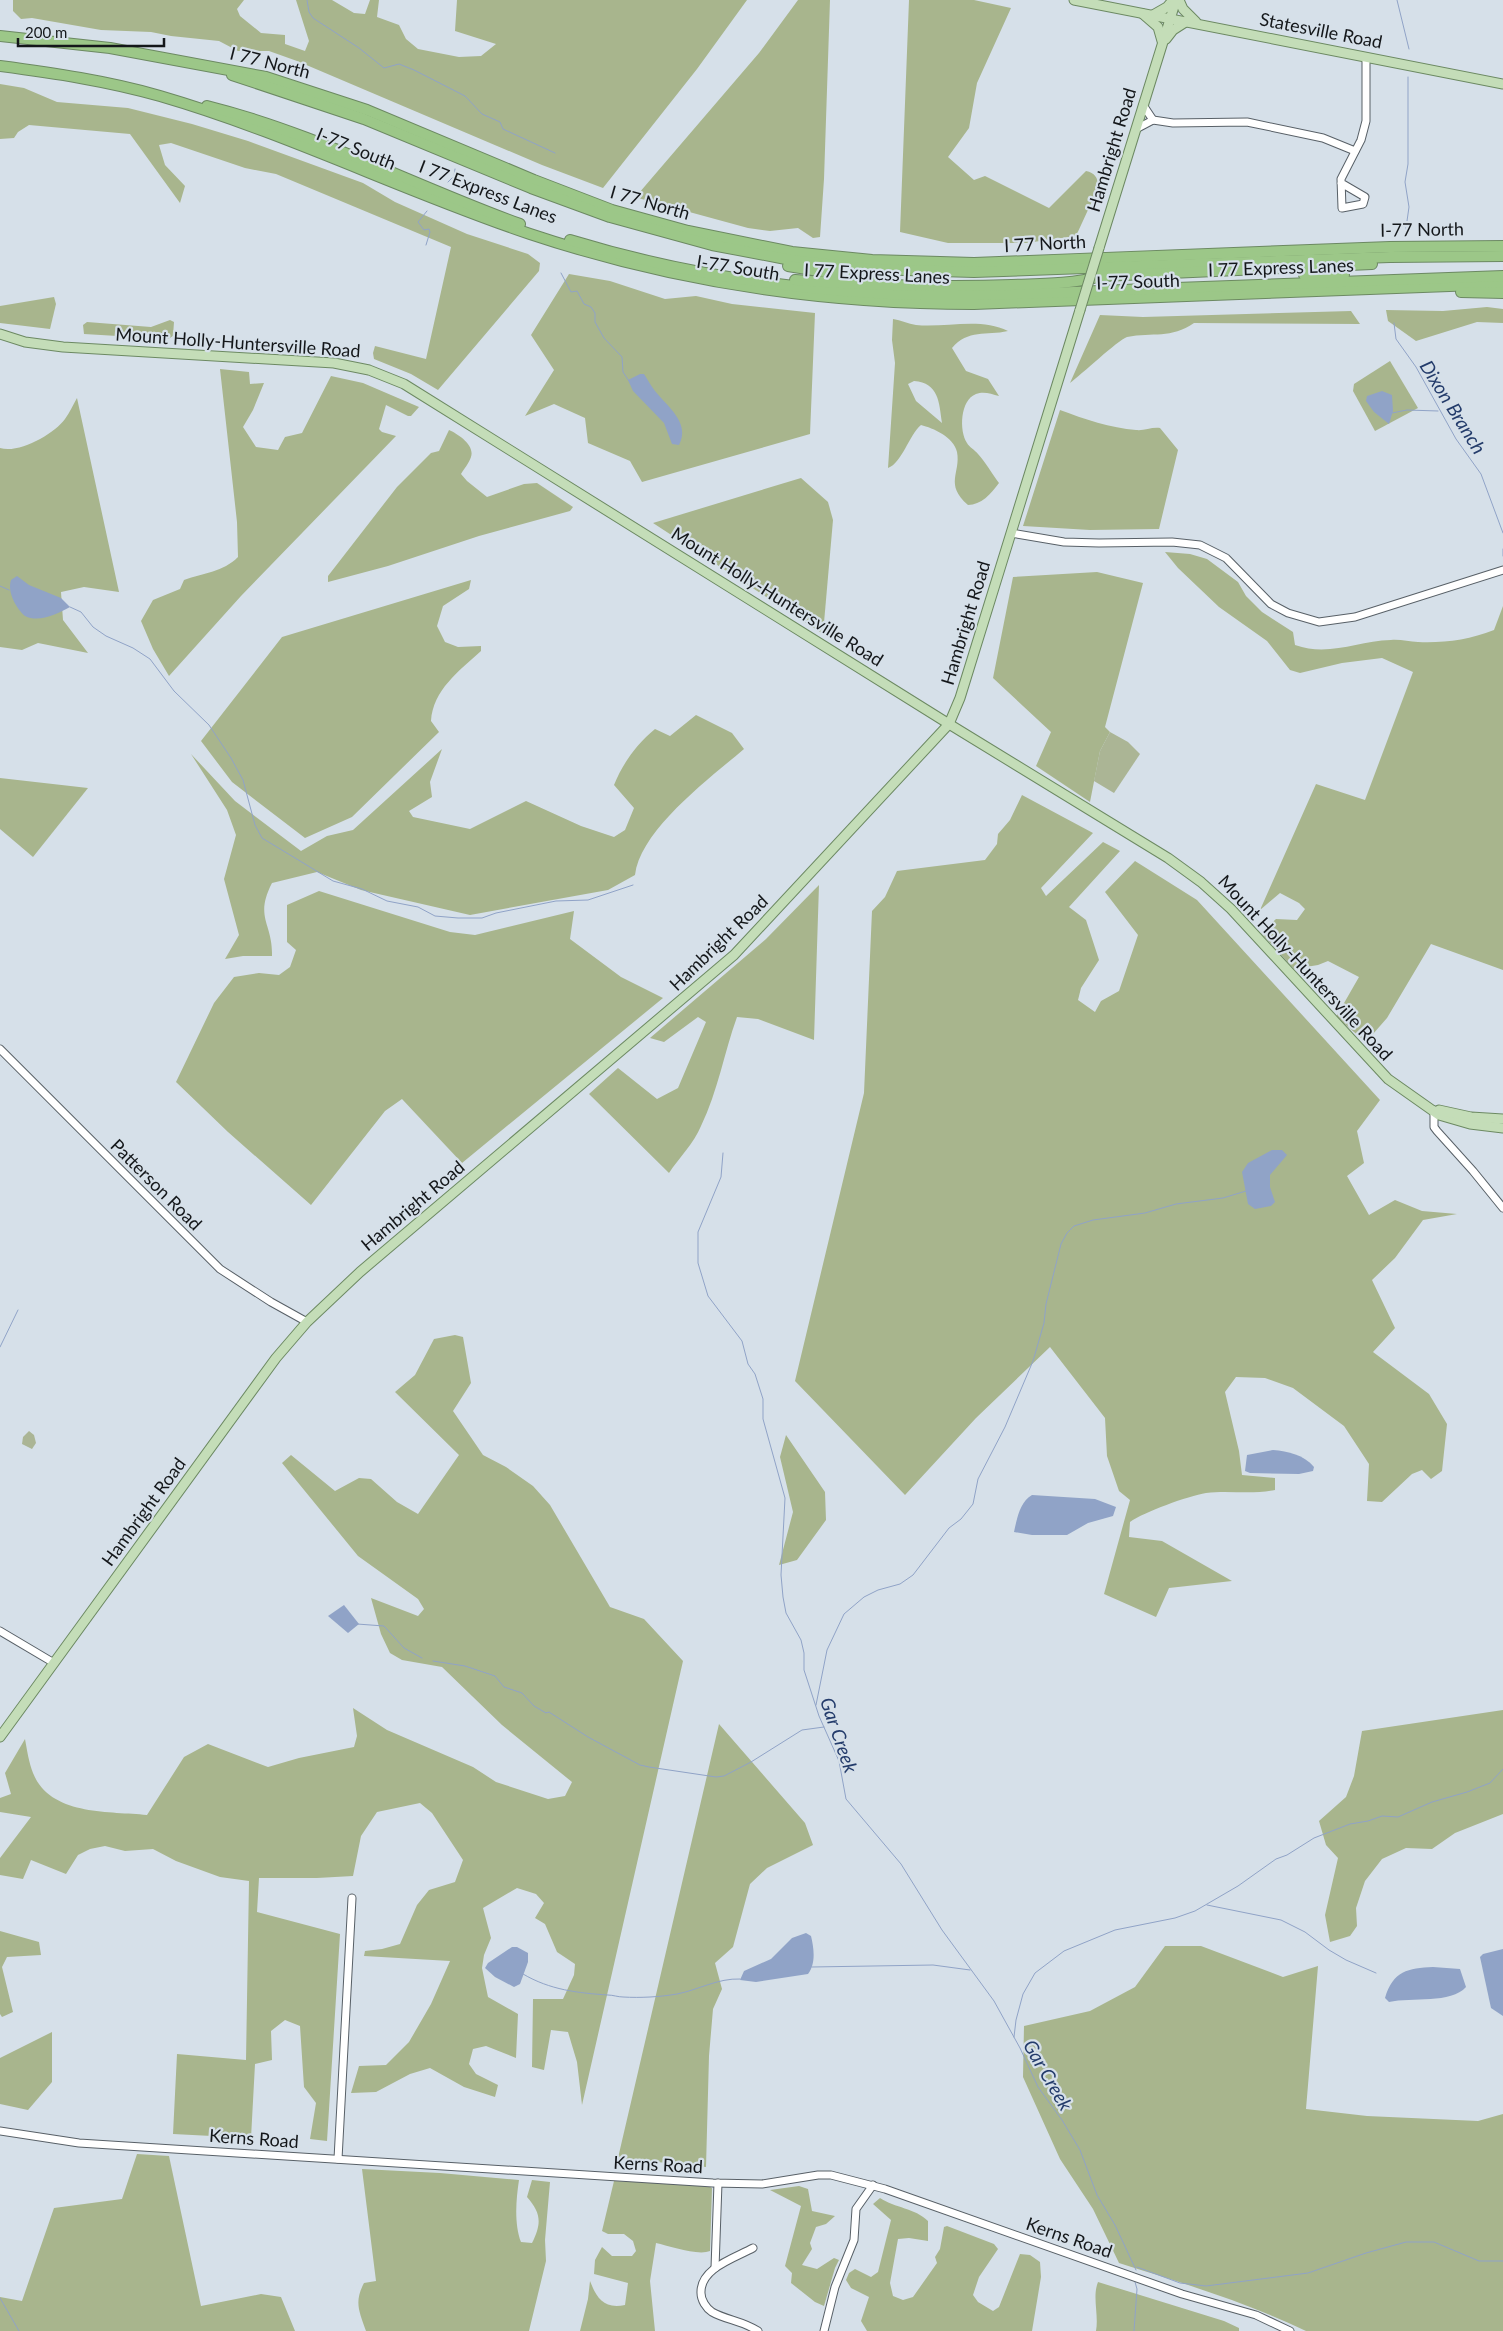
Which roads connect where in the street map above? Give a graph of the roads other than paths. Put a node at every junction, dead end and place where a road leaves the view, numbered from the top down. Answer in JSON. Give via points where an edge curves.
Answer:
{"nodes":[{"id":1,"x":1074,"y":0,"type":"edge"},
{"id":2,"x":1176,"y":0,"type":"edge"},
{"id":3,"x":1140,"y":13,"type":"junction"},
{"id":4,"x":1153,"y":15,"type":"junction"},
{"id":5,"x":1170,"y":18,"type":"junction"},
{"id":6,"x":1186,"y":21,"type":"junction"},
{"id":7,"x":1199,"y":24,"type":"junction"},
{"id":8,"x":0,"y":36,"type":"edge"},
{"id":9,"x":1162,"y":45,"type":"junction"},
{"id":10,"x":1366,"y":57,"type":"junction"},
{"id":11,"x":188,"y":62,"type":"junction"},
{"id":12,"x":0,"y":66,"type":"edge"},
{"id":13,"x":1503,"y":84,"type":"edge"},
{"id":14,"x":160,"y":96,"type":"junction"},
{"id":15,"x":1144,"y":105,"type":"junction"},
{"id":16,"x":1153,"y":120,"type":"junction"},
{"id":17,"x":1136,"y":129,"type":"junction"},
{"id":18,"x":1355,"y":151,"type":"junction"},
{"id":19,"x":1341,"y":183,"type":"junction"},
{"id":20,"x":712,"y":246,"type":"junction"},
{"id":21,"x":1503,"y":246,"type":"edge"},
{"id":22,"x":1342,"y":249,"type":"joint"},
{"id":23,"x":1503,"y":256,"type":"edge"},
{"id":24,"x":711,"y":274,"type":"junction"},
{"id":25,"x":1331,"y":275,"type":"junction"},
{"id":26,"x":1503,"y":276,"type":"edge"},
{"id":27,"x":1071,"y":280,"type":"junction"},
{"id":28,"x":1089,"y":280,"type":"junction"},
{"id":29,"x":1364,"y":282,"type":"junction"},
{"id":30,"x":1503,"y":284,"type":"edge"},
{"id":31,"x":1440,"y":286,"type":"junction"},
{"id":32,"x":1503,"y":293,"type":"edge"},
{"id":33,"x":0,"y":334,"type":"edge"},
{"id":34,"x":1011,"y":533,"type":"junction"},
{"id":35,"x":1503,"y":570,"type":"edge"},
{"id":36,"x":949,"y":724,"type":"junction"},
{"id":37,"x":0,"y":1049,"type":"edge"},
{"id":38,"x":1434,"y":1110,"type":"junction"},
{"id":39,"x":1503,"y":1119,"type":"edge"},
{"id":40,"x":1503,"y":1128,"type":"edge"},
{"id":41,"x":1503,"y":1208,"type":"edge"},
{"id":42,"x":307,"y":1322,"type":"junction"},
{"id":43,"x":0,"y":1631,"type":"edge"},
{"id":44,"x":54,"y":1663,"type":"junction"},
{"id":45,"x":0,"y":1738,"type":"edge"},
{"id":46,"x":352,"y":1898,"type":"dead end"},
{"id":47,"x":0,"y":2131,"type":"edge"},
{"id":48,"x":338,"y":2159,"type":"junction"},
{"id":49,"x":718,"y":2183,"type":"junction"},
{"id":50,"x":873,"y":2185,"type":"junction"},
{"id":51,"x":753,"y":2248,"type":"dead end"},
{"id":52,"x":715,"y":2268,"type":"junction"},
{"id":53,"x":758,"y":2331,"type":"edge"},
{"id":54,"x":824,"y":2331,"type":"edge"},
{"id":55,"x":1290,"y":2331,"type":"edge"}],
"edges":[{"from":1,"to":3,"type":"main road","name":"Statesville Road"},
{"from":2,"to":4,"type":"main road"},
{"from":2,"to":5,"type":"main road","name":"Hambright Road"},
{"from":2,"to":7,"type":"main road"},
{"from":3,"to":4,"type":"main road","name":"Statesville Road"},
{"from":3,"to":9,"type":"main road","via":[[1158,27]]},
{"from":4,"to":5,"type":"main road","name":"Statesville Road"},
{"from":5,"to":6,"type":"main road","name":"Statesville Road"},
{"from":5,"to":9,"type":"main road","name":"Hambright Road"},
{"from":6,"to":7,"type":"main road","name":"Statesville Road"},
{"from":6,"to":9,"type":"main road","via":[[1170,33]]},
{"from":7,"to":10,"type":"main road","name":"Statesville Road"},
{"from":8,"to":11,"type":"highway","name":"I 77 North","via":[[101,46]]},
{"from":9,"to":15,"type":"main road","name":"Hambright Road"},
{"from":10,"to":13,"type":"main road","name":"Statesville Road"},
{"from":10,"to":18,"type":"street","via":[[1366,121]]},
{"from":11,"to":20,"type":"highway","name":"I 77 Express Lanes","via":[[364,119],[585,208]]},
{"from":11,"to":22,"type":"highway","name":"I 77 North","via":[[266,77],[342,101],[612,210],[688,231],[775,249],[872,260],[950,264]]},
{"from":12,"to":14,"type":"highway","name":"I-77 South","via":[[69,76]]},
{"from":14,"to":24,"type":"highway","name":"I 77 Express Lanes","via":[[225,110],[276,127],[556,236]]},
{"from":14,"to":25,"type":"highway","name":"I-77 South","via":[[290,140],[447,204],[546,239],[631,264],[736,286],[842,298],[950,304]]},
{"from":15,"to":16,"type":"street"},
{"from":15,"to":17,"type":"main road","name":"Hambright Road"},
{"from":16,"to":17,"type":"street"},
{"from":16,"to":18,"type":"street","via":[[1257,124],[1323,138]]},
{"from":17,"to":28,"type":"main road","name":"Hambright Road","bridge":true},
{"from":18,"to":19,"type":"street"},
{"from":19,"to":19,"type":"street","via":[[1342,208],[1364,204],[1365,197]]},
{"from":20,"to":25,"type":"highway","name":"I 77 Express Lanes","via":[[818,264],[924,272]]},
{"from":20,"to":27,"type":"highway","via":[[776,264],[844,275],[950,281]]},
{"from":21,"to":22,"type":"highway","name":"I-77 North"},
{"from":23,"to":25,"type":"highway","name":"I 77 Express Lanes","via":[[1437,256],[1351,263]]},
{"from":24,"to":25,"type":"highway","name":"I 77 Express Lanes","via":[[825,289],[950,295]]},
{"from":24,"to":27,"type":"highway","via":[[924,286]]},
{"from":25,"to":28,"type":"highway"},
{"from":25,"to":29,"type":"highway","name":"I-77 South"},
{"from":25,"to":29,"type":"highway"},
{"from":26,"to":29,"type":"highway","name":"I 77 Express Lanes"},
{"from":27,"to":28,"type":"highway"},
{"from":28,"to":34,"type":"main road","name":"Hambright Road","bridge":true},
{"from":29,"to":31,"type":"highway","name":"I-77 South"},
{"from":30,"to":31,"type":"highway","name":"I-77 South"},
{"from":31,"to":32,"type":"highway","via":[[1462,292]]},
{"from":33,"to":36,"type":"main road","name":"Mount Holly-Huntersville Road","via":[[25,342],[63,347],[334,363],[390,377]]},
{"from":34,"to":35,"type":"street","via":[[1064,542],[1200,545],[1226,558],[1271,604],[1319,622],[1355,617]]},
{"from":34,"to":36,"type":"main road","name":"Hambright Road"},
{"from":36,"to":38,"type":"main road","name":"Mount Holly-Huntersville Road","via":[[1168,858],[1201,882],[1231,909],[1388,1079]]},
{"from":36,"to":42,"type":"main road","name":"Hambright Road","via":[[734,955],[360,1272]]},
{"from":37,"to":42,"type":"street","name":"Patterson Road","via":[[220,1269]]},
{"from":38,"to":39,"type":"main road","name":"Mount Holly-Huntersville Road"},
{"from":38,"to":40,"type":"main road","name":"Mount Holly-Huntersville Road","via":[[1439,1116]]},
{"from":38,"to":41,"type":"street","via":[[1434,1127]]},
{"from":42,"to":44,"type":"main road","name":"Hambright Road","via":[[276,1358]]},
{"from":43,"to":44,"type":"street"},
{"from":44,"to":45,"type":"main road","name":"Hambright Road"},
{"from":46,"to":48,"type":"street"},
{"from":47,"to":48,"type":"street","name":"Kerns Road","via":[[84,2143]]},
{"from":48,"to":49,"type":"street","name":"Kerns Road"},
{"from":49,"to":50,"type":"street","name":"Kerns Road","via":[[762,2184],[824,2175]]},
{"from":49,"to":52,"type":"street"},
{"from":50,"to":54,"type":"street","via":[[856,2209],[854,2240],[835,2287]]},
{"from":50,"to":55,"type":"street","name":"Kerns Road","via":[[1182,2294],[1256,2315]]},
{"from":51,"to":52,"type":"street"},
{"from":52,"to":53,"type":"street","via":[[702,2283],[704,2304],[712,2312],[747,2323]]}]}
